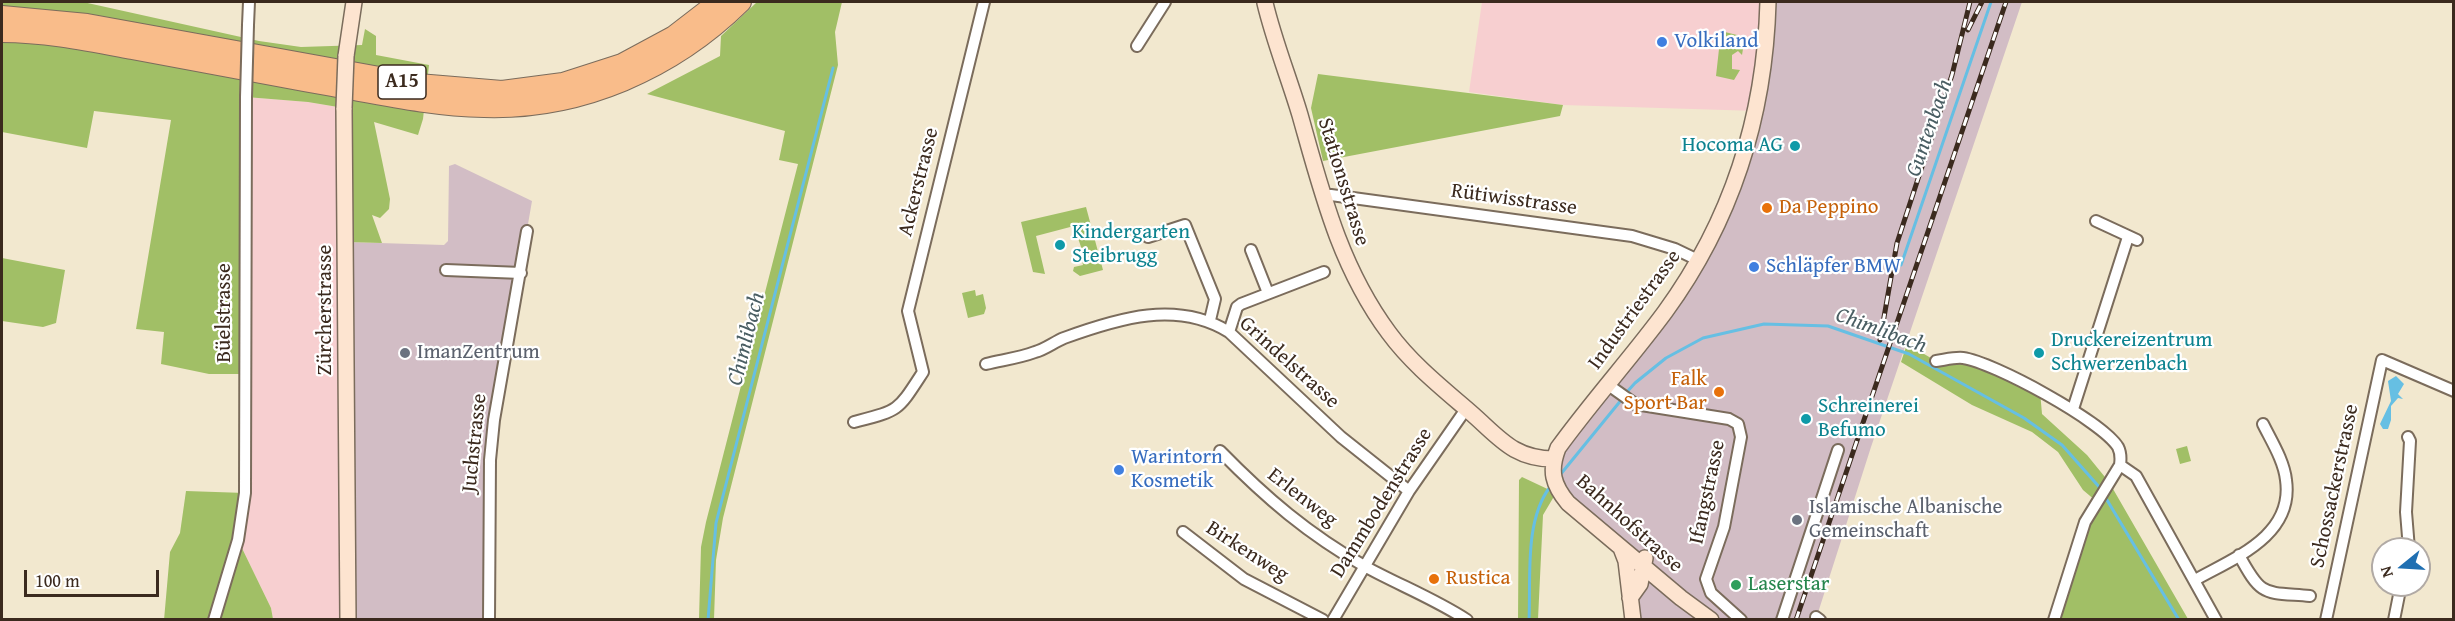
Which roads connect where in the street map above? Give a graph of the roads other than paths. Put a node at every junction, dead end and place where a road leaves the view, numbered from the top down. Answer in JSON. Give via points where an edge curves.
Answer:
{"nodes":[{"id":1,"x":249,"y":2,"type":"edge"},
{"id":2,"x":354,"y":2,"type":"edge"},
{"id":3,"x":718,"y":2,"type":"edge"},
{"id":4,"x":741,"y":2,"type":"edge"},
{"id":5,"x":984,"y":2,"type":"edge"},
{"id":6,"x":1165,"y":2,"type":"edge"},
{"id":7,"x":1264,"y":2,"type":"edge"},
{"id":8,"x":1768,"y":2,"type":"edge"},
{"id":9,"x":2,"y":16,"type":"edge"},
{"id":10,"x":2,"y":32,"type":"edge"},
{"id":11,"x":1137,"y":46,"type":"dead end"},
{"id":12,"x":1322,"y":196,"type":"junction"},
{"id":13,"x":2096,"y":221,"type":"dead end"},
{"id":14,"x":527,"y":231,"type":"dead end"},
{"id":15,"x":1148,"y":237,"type":"dead end"},
{"id":16,"x":1251,"y":250,"type":"dead end"},
{"id":17,"x":1698,"y":260,"type":"junction"},
{"id":18,"x":446,"y":270,"type":"dead end"},
{"id":19,"x":1324,"y":272,"type":"dead end"},
{"id":20,"x":521,"y":273,"type":"junction"},
{"id":21,"x":1268,"y":293,"type":"junction"},
{"id":22,"x":1210,"y":320,"type":"junction"},
{"id":23,"x":1229,"y":332,"type":"junction"},
{"id":24,"x":1936,"y":361,"type":"dead end"},
{"id":25,"x":986,"y":364,"type":"dead end"},
{"id":26,"x":1612,"y":388,"type":"junction"},
{"id":27,"x":2454,"y":391,"type":"edge"},
{"id":28,"x":1466,"y":409,"type":"junction"},
{"id":29,"x":2073,"y":410,"type":"junction"},
{"id":30,"x":854,"y":422,"type":"dead end"},
{"id":31,"x":2263,"y":424,"type":"dead end"},
{"id":32,"x":2408,"y":437,"type":"dead end"},
{"id":33,"x":1838,"y":450,"type":"dead end"},
{"id":34,"x":1220,"y":451,"type":"dead end"},
{"id":35,"x":2121,"y":465,"type":"junction"},
{"id":36,"x":1558,"y":474,"type":"junction"},
{"id":37,"x":1409,"y":491,"type":"junction"},
{"id":38,"x":1183,"y":532,"type":"dead end"},
{"id":39,"x":2409,"y":537,"type":"edge"},
{"id":40,"x":1621,"y":548,"type":"junction"},
{"id":41,"x":2239,"y":555,"type":"junction"},
{"id":42,"x":1648,"y":562,"type":"junction"},
{"id":43,"x":1366,"y":567,"type":"junction"},
{"id":44,"x":2195,"y":580,"type":"junction"},
{"id":45,"x":1634,"y":582,"type":"junction"},
{"id":46,"x":1665,"y":585,"type":"junction"},
{"id":47,"x":2310,"y":596,"type":"dead end"},
{"id":48,"x":2399,"y":597,"type":"edge"},
{"id":49,"x":214,"y":620,"type":"edge"},
{"id":50,"x":348,"y":620,"type":"edge"},
{"id":51,"x":489,"y":620,"type":"edge"},
{"id":52,"x":1323,"y":620,"type":"edge"},
{"id":53,"x":1333,"y":620,"type":"edge"},
{"id":54,"x":1467,"y":620,"type":"edge"},
{"id":55,"x":1634,"y":620,"type":"edge"},
{"id":56,"x":1711,"y":620,"type":"edge"},
{"id":57,"x":1718,"y":620,"type":"edge"},
{"id":58,"x":1741,"y":620,"type":"edge"},
{"id":59,"x":1782,"y":620,"type":"edge"},
{"id":60,"x":2054,"y":620,"type":"edge"},
{"id":61,"x":2216,"y":620,"type":"edge"},
{"id":62,"x":2326,"y":620,"type":"edge"},
{"id":63,"x":2394,"y":620,"type":"edge"}],
"edges":[{"from":1,"to":49,"type":"street","name":"Büelstrasse","bridge":true,"via":[[245,493],[238,540]]},
{"from":2,"to":50,"type":"main road","name":"Zürcherstrasse","bridge":true,"via":[[344,108]]},
{"from":3,"to":9,"type":"highway","number":"A15","via":[[675,36],[622,64],[563,83],[502,91],[418,84],[87,24]]},
{"from":4,"to":10,"type":"highway","number":"A15","via":[[680,52],[625,81],[566,99],[505,107],[428,102],[75,39]]},
{"from":5,"to":30,"type":"street","name":"Ackerstrasse","via":[[908,311],[928,374],[900,407]]},
{"from":6,"to":11,"type":"street"},
{"from":7,"to":12,"type":"main road","name":"Stationsstrasse"},
{"from":8,"to":17,"type":"main road","name":"Industriestrasse","via":[[1764,71],[1750,138],[1735,184]]},
{"from":12,"to":17,"type":"street","name":"Rütiwisstrasse","via":[[1632,236]]},
{"from":12,"to":28,"type":"main road","name":"Stationsstrasse","via":[[1346,262],[1383,324],[1418,366]]},
{"from":13,"to":29,"type":"street","via":[[2132,238]]},
{"from":14,"to":20,"type":"street","name":"Juchstrasse"},
{"from":15,"to":22,"type":"street","via":[[1185,225],[1215,299]]},
{"from":16,"to":21,"type":"street"},
{"from":17,"to":26,"type":"main road","name":"Industriestrasse"},
{"from":18,"to":20,"type":"street"},
{"from":19,"to":21,"type":"street"},
{"from":20,"to":51,"type":"street","name":"Juchstrasse","via":[[490,460]]},
{"from":21,"to":23,"type":"street","via":[[1237,307]]},
{"from":22,"to":23,"type":"street","name":"Grindelstrasse"},
{"from":22,"to":25,"type":"street","name":"Grindelstrasse","via":[[1156,314]]},
{"from":23,"to":37,"type":"street","name":"Grindelstrasse","via":[[1341,437]]},
{"from":24,"to":29,"type":"street","via":[[1964,358]]},
{"from":26,"to":36,"type":"main road","name":"Industriestrasse","via":[[1558,448]]},
{"from":26,"to":58,"type":"street","name":"Ifangstrasse","via":[[1629,402],[1729,419],[1738,424],[1741,437],[1724,527],[1706,579],[1711,594]]},
{"from":27,"to":62,"type":"street","name":"Schossackerstrasse","via":[[2382,360]]},
{"from":28,"to":36,"type":"main road","name":"Stationsstrasse","via":[[1525,456]]},
{"from":28,"to":37,"type":"street","name":"Dammbodenstrasse"},
{"from":29,"to":35,"type":"street","via":[[2112,440],[2121,456]]},
{"from":31,"to":41,"type":"street","via":[[2286,480],[2283,513],[2274,529]]},
{"from":32,"to":39,"type":"street"},
{"from":33,"to":59,"type":"street"},
{"from":34,"to":43,"type":"street","name":"Erlenweg","via":[[1265,497]]},
{"from":35,"to":44,"type":"street","via":[[2136,476]]},
{"from":35,"to":60,"type":"street","via":[[2085,522]]},
{"from":36,"to":40,"type":"main road","name":"Bahnhofstrasse","via":[[1568,503]]},
{"from":36,"to":42,"type":"main road","name":"Bahnhofstrasse","via":[[1581,501]]},
{"from":37,"to":43,"type":"street","name":"Dammbodenstrasse"},
{"from":38,"to":52,"type":"street","name":"Birkenweg","via":[[1244,579]]},
{"from":40,"to":42,"type":"main road","name":"Bahnhofstrasse"},
{"from":40,"to":45,"type":"main road"},
{"from":41,"to":44,"type":"street"},
{"from":41,"to":47,"type":"street","via":[[2254,584],[2262,589]]},
{"from":42,"to":45,"type":"main road","via":[[1637,568]]},
{"from":42,"to":46,"type":"main road","name":"Bahnhofstrasse"},
{"from":42,"to":57,"type":"main road","name":"Bahnhofstrasse"},
{"from":43,"to":53,"type":"street","name":"Dammbodenstrasse"},
{"from":43,"to":54,"type":"street","name":"Erlenweg"},
{"from":44,"to":61,"type":"street"},
{"from":45,"to":46,"type":"main road"},
{"from":45,"to":55,"type":"main road","via":[[1630,598]]},
{"from":46,"to":56,"type":"main road","name":"Bahnhofstrasse"},
{"from":48,"to":63,"type":"street"}]}
